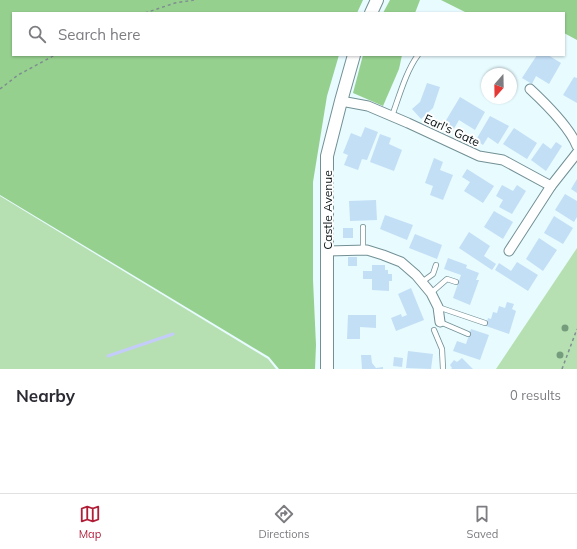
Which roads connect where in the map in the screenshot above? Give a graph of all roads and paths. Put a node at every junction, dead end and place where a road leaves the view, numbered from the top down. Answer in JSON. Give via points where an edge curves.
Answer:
{"nodes":[{"id":1,"x":194,"y":0,"type":"edge"},
{"id":2,"x":377,"y":0,"type":"edge"},
{"id":3,"x":148,"y":12,"type":"edge"},
{"id":4,"x":371,"y":12,"type":"edge"},
{"id":5,"x":53,"y":56,"type":"edge"},
{"id":6,"x":354,"y":56,"type":"edge"},
{"id":7,"x":417,"y":56,"type":"edge"},
{"id":8,"x":0,"y":89,"type":"edge"},
{"id":9,"x":530,"y":89,"type":"dead end"},
{"id":10,"x":341,"y":101,"type":"junction"},
{"id":11,"x":392,"y":116,"type":"junction"},
{"id":12,"x":577,"y":146,"type":"edge"},
{"id":13,"x":577,"y":153,"type":"edge"},
{"id":14,"x":551,"y":186,"type":"junction"},
{"id":15,"x":363,"y":227,"type":"dead end"},
{"id":16,"x":363,"y":250,"type":"junction"},
{"id":17,"x":327,"y":251,"type":"junction"},
{"id":18,"x":509,"y":251,"type":"dead end"},
{"id":19,"x":436,"y":265,"type":"dead end"},
{"id":20,"x":422,"y":282,"type":"junction"},
{"id":21,"x":456,"y":282,"type":"dead end"},
{"id":22,"x":431,"y":293,"type":"junction"},
{"id":23,"x":438,"y":307,"type":"junction"},
{"id":24,"x":485,"y":323,"type":"dead end"},
{"id":25,"x":437,"y":326,"type":"junction"},
{"id":26,"x":577,"y":329,"type":"edge"},
{"id":27,"x":468,"y":334,"type":"dead end"},
{"id":28,"x":327,"y":369,"type":"edge"},
{"id":29,"x":443,"y":369,"type":"edge"},
{"id":30,"x":562,"y":369,"type":"edge"}],
"edges":[{"from":1,"to":3,"type":"path"},
{"from":2,"to":4,"type":"street"},
{"from":5,"to":8,"type":"path","via":[[18,75]]},
{"from":6,"to":10,"type":"street","name":"Castle Avenue"},
{"from":7,"to":11,"type":"lane"},
{"from":9,"to":12,"type":"street","via":[[569,132]]},
{"from":10,"to":11,"type":"street","name":"Earl's Gate","via":[[368,106]]},
{"from":10,"to":17,"type":"street","name":"Castle Avenue","via":[[327,156]]},
{"from":11,"to":14,"type":"street","name":"Earl's Gate","via":[[479,156],[503,160]]},
{"from":13,"to":14,"type":"street"},
{"from":14,"to":18,"type":"street"},
{"from":15,"to":16,"type":"lane"},
{"from":16,"to":17,"type":"street"},
{"from":16,"to":20,"type":"street","via":[[401,262]]},
{"from":17,"to":28,"type":"street","name":"Castle Avenue"},
{"from":19,"to":20,"type":"lane","via":[[433,274]]},
{"from":20,"to":22,"type":"street"},
{"from":21,"to":22,"type":"lane","via":[[447,279]]},
{"from":22,"to":23,"type":"street"},
{"from":23,"to":24,"type":"lane"},
{"from":23,"to":25,"type":"street"},
{"from":25,"to":27,"type":"lane"},
{"from":25,"to":29,"type":"lane"},
{"from":26,"to":30,"type":"path"}]}
